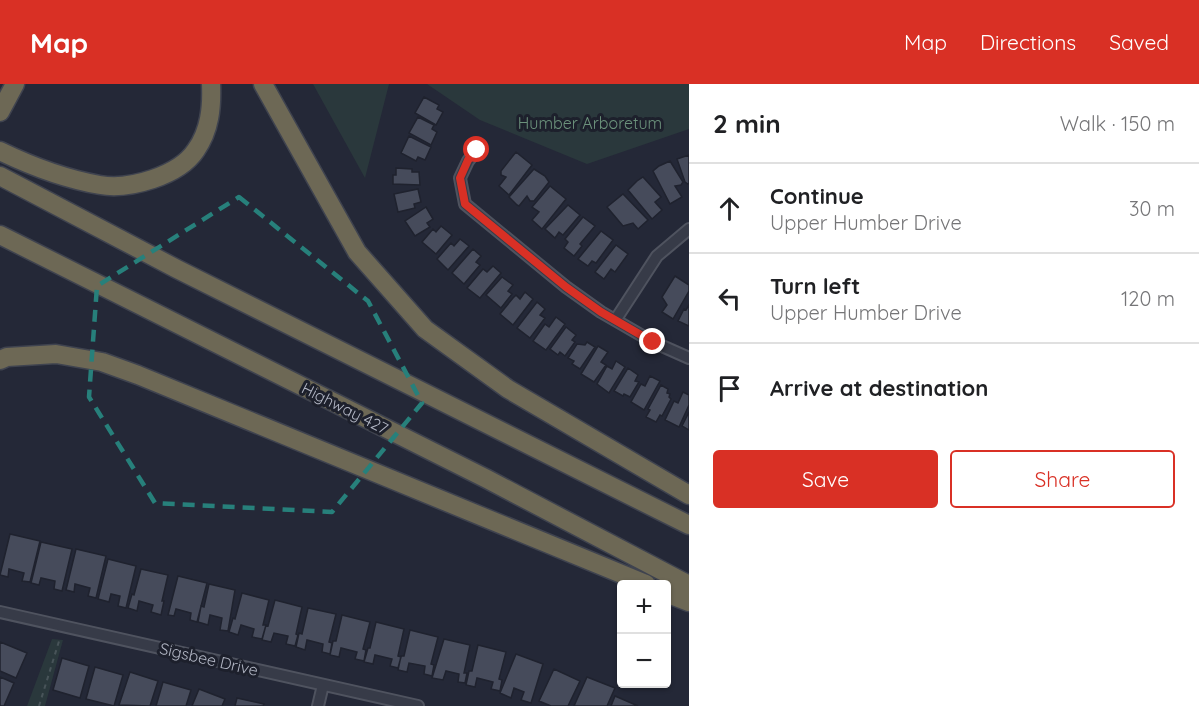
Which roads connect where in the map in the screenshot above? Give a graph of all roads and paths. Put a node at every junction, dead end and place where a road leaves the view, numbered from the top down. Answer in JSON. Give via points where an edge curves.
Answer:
{"nodes":[{"id":1,"x":15,"y":84,"type":"edge"},
{"id":2,"x":210,"y":84,"type":"edge"},
{"id":3,"x":264,"y":84,"type":"edge"},
{"id":4,"x":1,"y":111,"type":"edge"},
{"id":5,"x":477,"y":150,"type":"dead end"},
{"id":6,"x":0,"y":152,"type":"edge"},
{"id":7,"x":0,"y":176,"type":"edge"},
{"id":8,"x":689,"y":229,"type":"edge"},
{"id":9,"x":0,"y":235,"type":"edge"},
{"id":10,"x":616,"y":320,"type":"junction"},
{"id":11,"x":689,"y":358,"type":"edge"},
{"id":12,"x":0,"y":360,"type":"edge"},
{"id":13,"x":689,"y":495,"type":"edge"},
{"id":14,"x":689,"y":525,"type":"edge"},
{"id":15,"x":634,"y":580,"type":"edge"},
{"id":16,"x":689,"y":585,"type":"edge"},
{"id":17,"x":671,"y":595,"type":"edge"},
{"id":18,"x":689,"y":602,"type":"edge"},
{"id":19,"x":0,"y":612,"type":"edge"},
{"id":20,"x":64,"y":627,"type":"junction"},
{"id":21,"x":323,"y":685,"type":"junction"},
{"id":22,"x":39,"y":706,"type":"edge"},
{"id":23,"x":318,"y":706,"type":"edge"},
{"id":24,"x":418,"y":706,"type":"edge"}],
"edges":[{"from":1,"to":4,"type":"highway"},
{"from":2,"to":6,"type":"highway","via":[[212,108],[196,151],[162,175],[131,186],[101,185],[32,167]]},
{"from":3,"to":13,"type":"highway","via":[[357,252],[425,329],[508,389]]},
{"from":5,"to":10,"type":"street","via":[[460,178],[465,204],[566,287]]},
{"from":7,"to":14,"type":"highway"},
{"from":8,"to":10,"type":"street","via":[[657,256]]},
{"from":9,"to":16,"type":"highway","name":"Highway 427"},
{"from":10,"to":11,"type":"street"},
{"from":12,"to":15,"type":"highway","via":[[56,354],[102,362]]},
{"from":17,"to":18,"type":"highway"},
{"from":19,"to":20,"type":"street","name":"Sigsbee Drive"},
{"from":20,"to":21,"type":"street","name":"Sigsbee Drive"},
{"from":20,"to":22,"type":"path"},
{"from":21,"to":23,"type":"street"},
{"from":21,"to":24,"type":"street","name":"Sigsbee Drive"}]}
